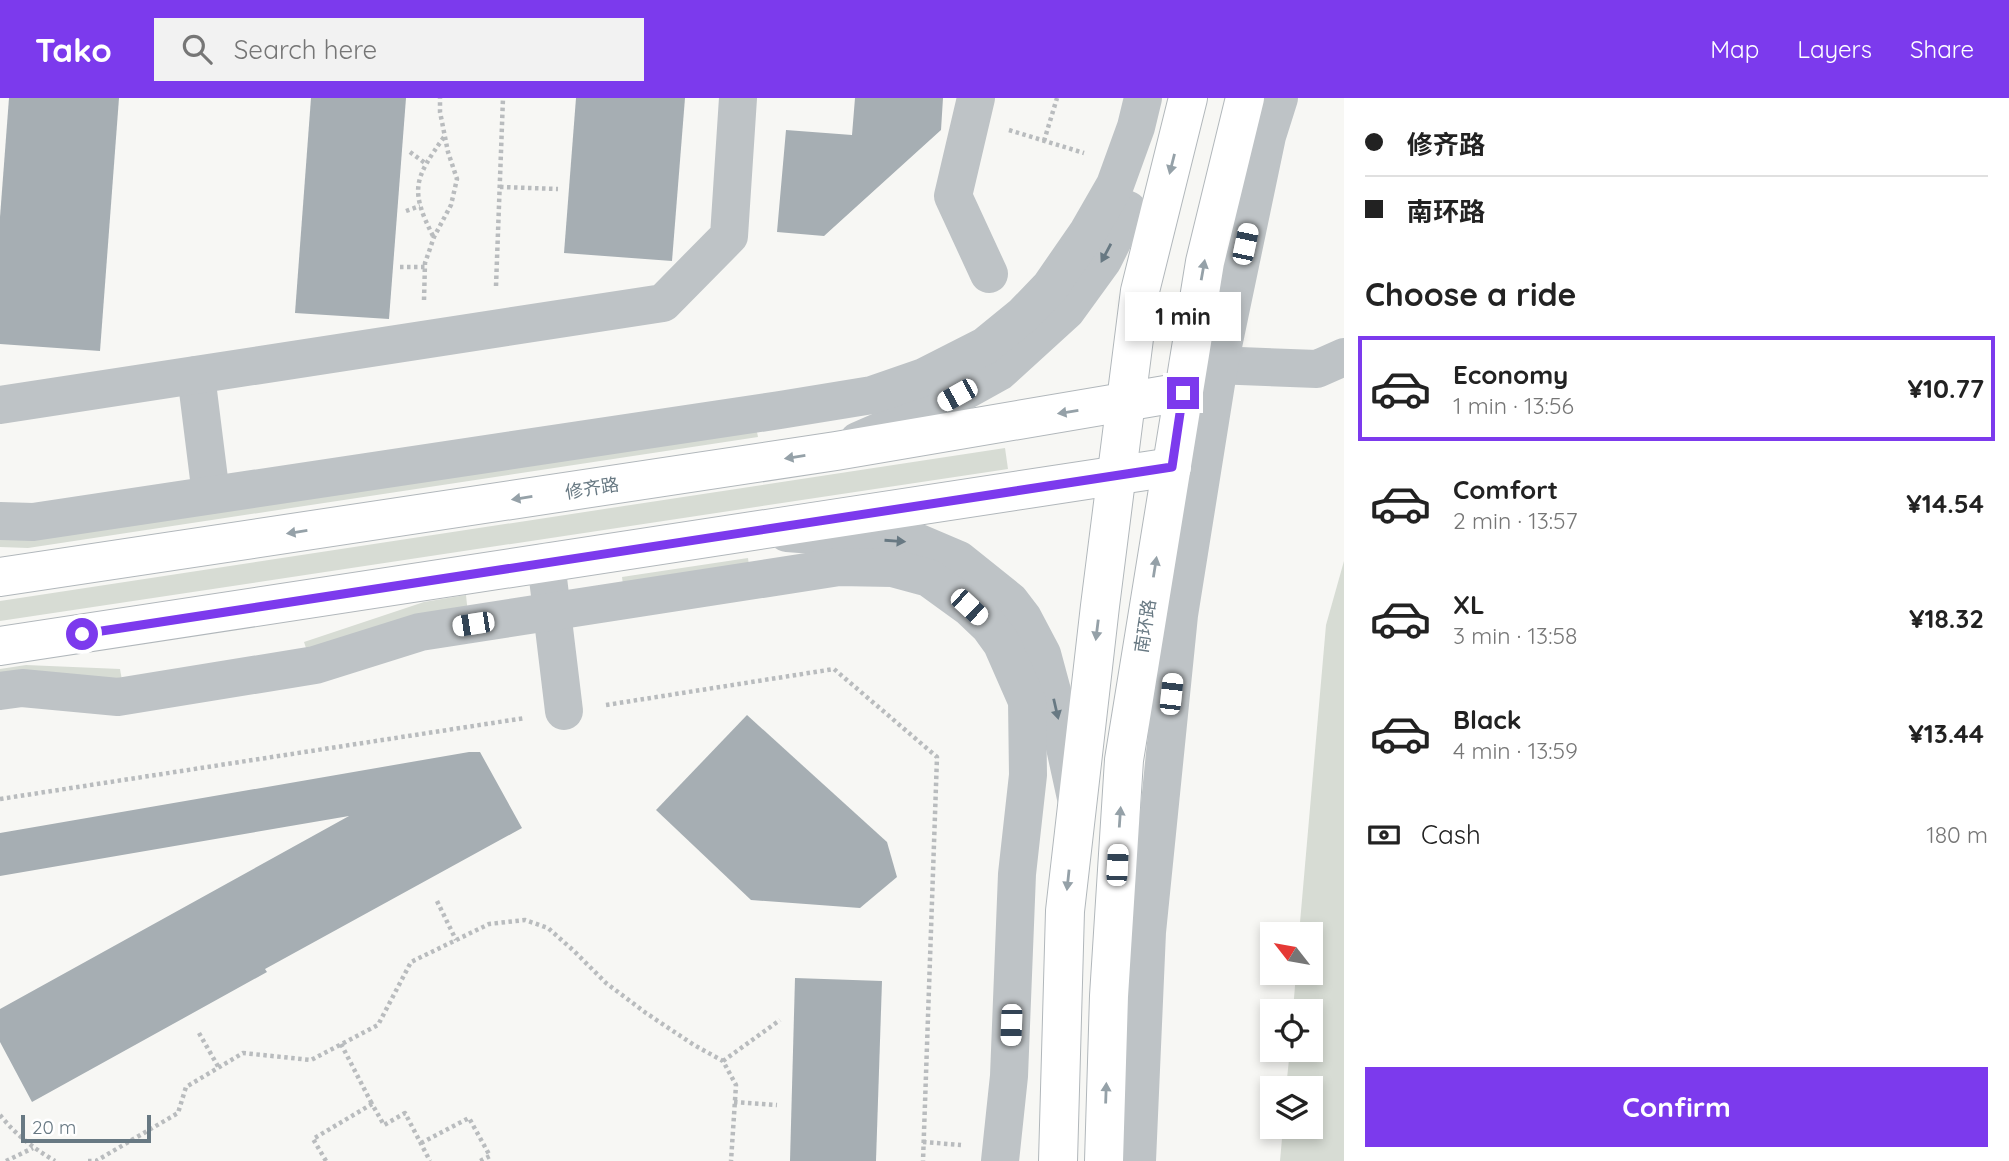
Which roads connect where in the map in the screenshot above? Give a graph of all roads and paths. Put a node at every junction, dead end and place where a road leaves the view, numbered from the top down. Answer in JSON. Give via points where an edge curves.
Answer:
{"nodes":[{"id":1,"x":440,"y":98,"type":"edge"},
{"id":2,"x":503,"y":98,"type":"edge"},
{"id":3,"x":738,"y":98,"type":"edge"},
{"id":4,"x":1057,"y":98,"type":"edge"},
{"id":5,"x":1143,"y":98,"type":"edge"},
{"id":6,"x":1163,"y":98,"type":"edge"},
{"id":7,"x":1188,"y":98,"type":"edge"},
{"id":8,"x":1245,"y":98,"type":"edge"},
{"id":9,"x":1279,"y":98,"type":"edge"},
{"id":10,"x":974,"y":108,"type":"edge"},
{"id":11,"x":444,"y":136,"type":"junction"},
{"id":12,"x":1044,"y":141,"type":"junction"},
{"id":13,"x":410,"y":152,"type":"dead end"},
{"id":14,"x":1093,"y":155,"type":"dead end"},
{"id":15,"x":425,"y":163,"type":"junction"},
{"id":16,"x":500,"y":187,"type":"junction"},
{"id":17,"x":558,"y":189,"type":"dead end"},
{"id":18,"x":420,"y":206,"type":"junction"},
{"id":19,"x":406,"y":211,"type":"dead end"},
{"id":20,"x":434,"y":237,"type":"junction"},
{"id":21,"x":400,"y":267,"type":"dead end"},
{"id":22,"x":425,"y":267,"type":"junction"},
{"id":23,"x":989,"y":274,"type":"dead end"},
{"id":24,"x":494,"y":329,"type":"junction"},
{"id":25,"x":433,"y":338,"type":"junction"},
{"id":26,"x":1344,"y":357,"type":"edge"},
{"id":27,"x":196,"y":374,"type":"junction"},
{"id":28,"x":1197,"y":374,"type":"junction"},
{"id":29,"x":1126,"y":402,"type":"junction"},
{"id":30,"x":0,"y":405,"type":"edge"},
{"id":31,"x":836,"y":451,"type":"junction"},
{"id":32,"x":1172,"y":467,"type":"junction"},
{"id":33,"x":1117,"y":475,"type":"junction"},
{"id":34,"x":211,"y":495,"type":"junction"},
{"id":35,"x":0,"y":521,"type":"edge"},
{"id":36,"x":754,"y":531,"type":"junction"},
{"id":37,"x":546,"y":562,"type":"junction"},
{"id":38,"x":0,"y":578,"type":"edge"},
{"id":39,"x":552,"y":611,"type":"junction"},
{"id":40,"x":0,"y":646,"type":"edge"},
{"id":41,"x":0,"y":691,"type":"edge"},
{"id":42,"x":564,"y":712,"type":"junction"},
{"id":43,"x":0,"y":799,"type":"edge"},
{"id":44,"x":1077,"y":803,"type":"junction"},
{"id":45,"x":436,"y":901,"type":"dead end"},
{"id":46,"x":456,"y":940,"type":"junction"},
{"id":47,"x":780,"y":1020,"type":"dead end"},
{"id":48,"x":199,"y":1033,"type":"dead end"},
{"id":49,"x":341,"y":1044,"type":"junction"},
{"id":50,"x":723,"y":1060,"type":"junction"},
{"id":51,"x":219,"y":1068,"type":"junction"},
{"id":52,"x":734,"y":1102,"type":"junction"},
{"id":53,"x":372,"y":1104,"type":"junction"},
{"id":54,"x":776,"y":1105,"type":"dead end"},
{"id":55,"x":0,"y":1115,"type":"edge"},
{"id":56,"x":923,"y":1142,"type":"junction"},
{"id":57,"x":421,"y":1143,"type":"junction"},
{"id":58,"x":33,"y":1148,"type":"junction"},
{"id":59,"x":987,"y":1154,"type":"edge"},
{"id":60,"x":6,"y":1161,"type":"edge"},
{"id":61,"x":55,"y":1161,"type":"edge"},
{"id":62,"x":88,"y":1161,"type":"edge"},
{"id":63,"x":326,"y":1161,"type":"edge"},
{"id":64,"x":430,"y":1161,"type":"edge"},
{"id":65,"x":480,"y":1161,"type":"edge"},
{"id":66,"x":732,"y":1161,"type":"edge"},
{"id":67,"x":923,"y":1161,"type":"edge"},
{"id":68,"x":1058,"y":1161,"type":"edge"},
{"id":69,"x":1104,"y":1161,"type":"edge"},
{"id":70,"x":1137,"y":1161,"type":"edge"}],
"edges":[{"from":1,"to":11,"type":"path"},
{"from":2,"to":16,"type":"path"},
{"from":3,"to":24,"type":"street","via":[[729,236],[663,303]]},
{"from":4,"to":12,"type":"path"},
{"from":5,"to":34,"type":"street","via":[[1115,185],[1050,287],[985,346],[925,377],[872,396]]},
{"from":6,"to":31,"type":"street","one_way":true,"via":[[1138,190],[1102,260],[1066,311],[999,372],[936,407]]},
{"from":7,"to":29,"type":"main road","one_way":true,"via":[[1140,291]]},
{"from":28,"to":8,"type":"main road","name":"南环路","one_way":true,"via":[[1205,262]]},
{"from":9,"to":28,"type":"street"},
{"from":10,"to":12,"type":"path"},
{"from":10,"to":23,"type":"street","via":[[953,196]]},
{"from":11,"to":15,"type":"path"},
{"from":11,"to":20,"type":"path","via":[[457,179],[451,205]]},
{"from":12,"to":14,"type":"path"},
{"from":13,"to":15,"type":"path"},
{"from":15,"to":18,"type":"path","via":[[417,192]]},
{"from":16,"to":17,"type":"path"},
{"from":16,"to":24,"type":"path"},
{"from":18,"to":19,"type":"path"},
{"from":18,"to":20,"type":"path"},
{"from":20,"to":22,"type":"path"},
{"from":21,"to":22,"type":"path"},
{"from":22,"to":25,"type":"path","via":[[424,299]]},
{"from":24,"to":25,"type":"street"},
{"from":25,"to":27,"type":"street"},
{"from":26,"to":28,"type":"street","via":[[1317,369]]},
{"from":27,"to":30,"type":"street"},
{"from":27,"to":34,"type":"street"},
{"from":28,"to":29,"type":"main road","name":"修齐路"},
{"from":28,"to":32,"type":"main road","name":"南环路"},
{"from":28,"to":70,"type":"street","via":[[1179,615],[1147,933]]},
{"from":29,"to":31,"type":"main road","name":"修齐路","one_way":true},
{"from":29,"to":33,"type":"main road"},
{"from":31,"to":38,"type":"main road","name":"修齐路","one_way":true},
{"from":32,"to":33,"type":"main road"},
{"from":69,"to":32,"type":"main road","name":"南环路","one_way":true,"via":[[1124,760]]},
{"from":33,"to":36,"type":"main road"},
{"from":33,"to":44,"type":"main road","one_way":true},
{"from":34,"to":35,"type":"street","via":[[33,522]]},
{"from":36,"to":37,"type":"main road"},
{"from":36,"to":44,"type":"street","one_way":true,"via":[[919,543],[960,560],[1010,601],[1042,654]]},
{"from":37,"to":39,"type":"street"},
{"from":37,"to":40,"type":"main road"},
{"from":39,"to":41,"type":"street","via":[[420,632],[315,666],[118,697],[22,688]]},
{"from":39,"to":42,"type":"street"},
{"from":39,"to":59,"type":"street","via":[[839,567],[892,568],[929,579],[989,626],[1027,701],[1028,775],[1017,874],[1009,1076]]},
{"from":42,"to":43,"type":"path"},
{"from":42,"to":56,"type":"path","via":[[834,670],[937,757]]},
{"from":44,"to":68,"type":"main road","one_way":true,"via":[[1065,911]]},
{"from":45,"to":46,"type":"path"},
{"from":46,"to":49,"type":"path","via":[[411,962],[378,1025]]},
{"from":46,"to":50,"type":"path","via":[[489,924],[525,920],[548,928],[606,983]]},
{"from":47,"to":50,"type":"path"},
{"from":48,"to":51,"type":"path"},
{"from":49,"to":51,"type":"path","via":[[311,1060],[243,1053]]},
{"from":49,"to":53,"type":"path"},
{"from":50,"to":52,"type":"path","via":[[736,1084]]},
{"from":51,"to":62,"type":"path","via":[[186,1087],[178,1113],[96,1161]]},
{"from":52,"to":54,"type":"path"},
{"from":52,"to":66,"type":"path"},
{"from":53,"to":57,"type":"path","via":[[384,1125],[405,1113]]},
{"from":53,"to":63,"type":"path","via":[[313,1139]]},
{"from":55,"to":58,"type":"path"},
{"from":56,"to":59,"type":"path"},
{"from":56,"to":67,"type":"path"},
{"from":57,"to":64,"type":"path"},
{"from":57,"to":65,"type":"path","via":[[469,1118],[490,1156]]},
{"from":58,"to":60,"type":"path"},
{"from":58,"to":61,"type":"path"}]}
